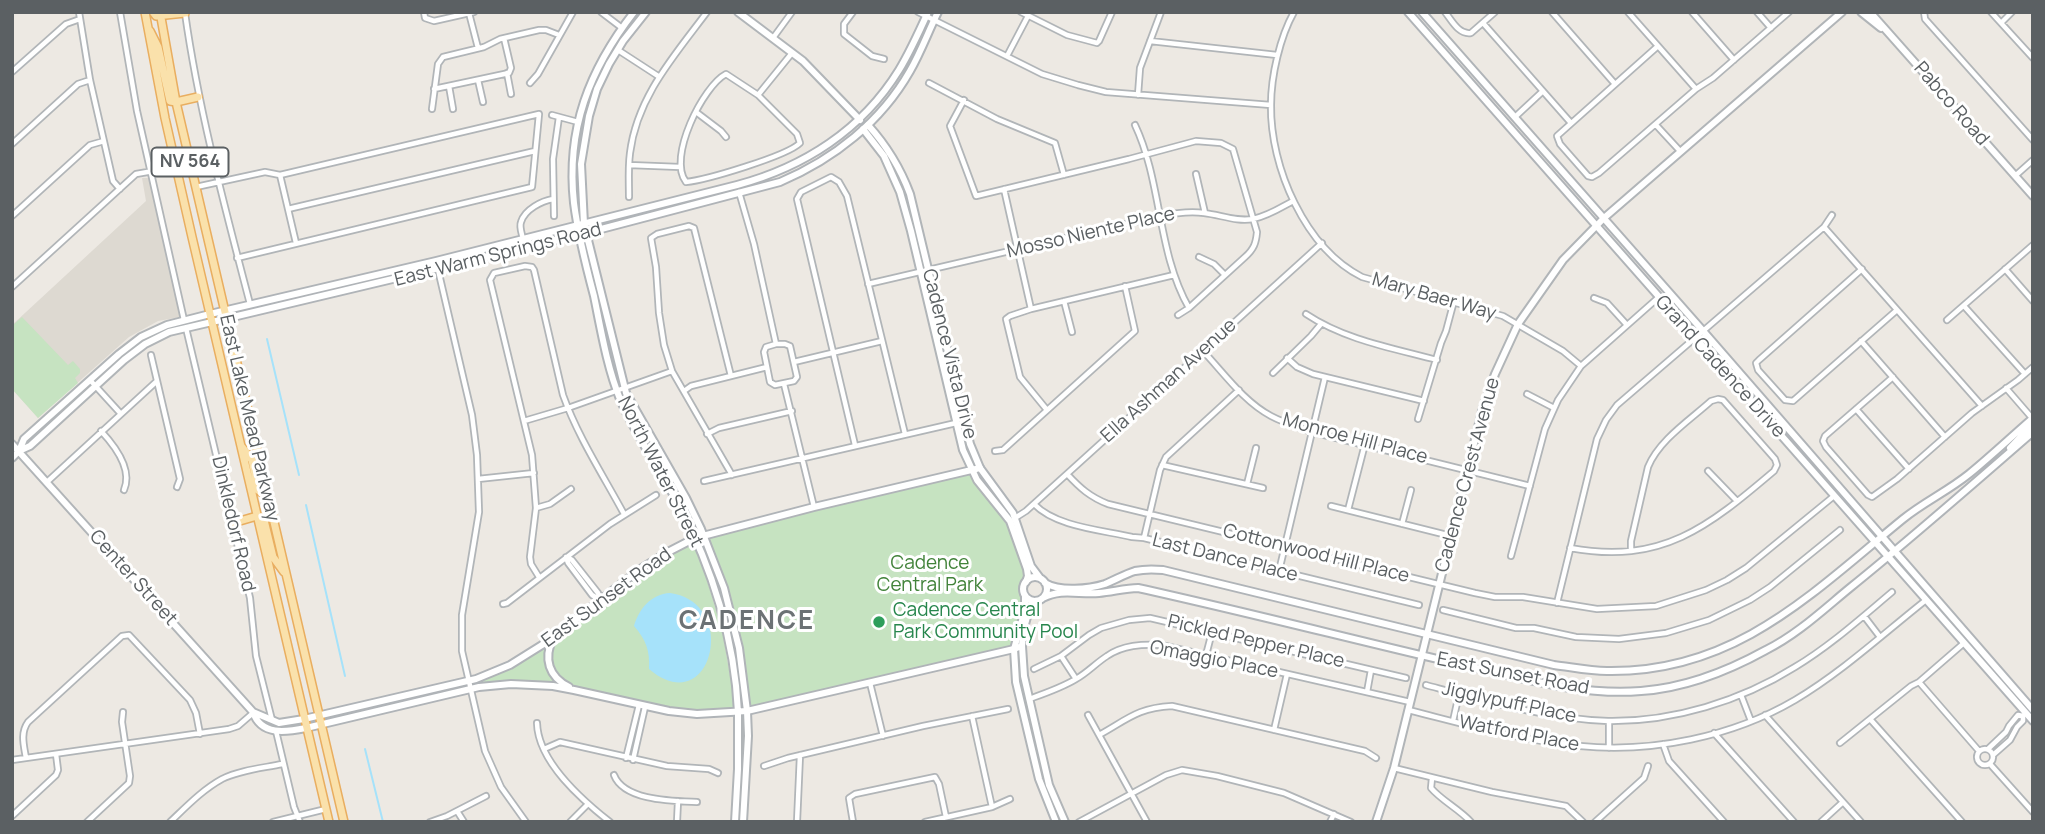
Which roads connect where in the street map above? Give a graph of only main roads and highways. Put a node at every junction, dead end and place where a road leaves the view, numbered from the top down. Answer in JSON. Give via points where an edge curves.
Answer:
{"nodes":[{"id":1,"x":145,"y":12,"type":"edge"},
{"id":2,"x":185,"y":12,"type":"edge"},
{"id":3,"x":634,"y":12,"type":"edge"},
{"id":4,"x":646,"y":12,"type":"edge"},
{"id":5,"x":738,"y":12,"type":"edge"},
{"id":6,"x":1408,"y":12,"type":"edge"},
{"id":7,"x":1422,"y":12,"type":"edge"},
{"id":8,"x":1842,"y":12,"type":"edge"},
{"id":9,"x":1860,"y":12,"type":"edge"},
{"id":10,"x":1870,"y":12,"type":"edge"},
{"id":11,"x":158,"y":13,"type":"edge"},
{"id":12,"x":927,"y":14,"type":"edge"},
{"id":13,"x":936,"y":16,"type":"edge"},
{"id":14,"x":147,"y":24,"type":"junction"},
{"id":15,"x":1889,"y":33,"type":"junction"},
{"id":16,"x":881,"y":96,"type":"junction"},
{"id":17,"x":198,"y":97,"type":"road end"},
{"id":18,"x":176,"y":102,"type":"junction"},
{"id":19,"x":860,"y":120,"type":"junction"},
{"id":20,"x":866,"y":127,"type":"junction"},
{"id":21,"x":832,"y":155,"type":"junction"},
{"id":22,"x":2033,"y":196,"type":"edge"},
{"id":23,"x":1604,"y":218,"type":"junction"},
{"id":24,"x":581,"y":224,"type":"junction"},
{"id":25,"x":1595,"y":226,"type":"junction"},
{"id":26,"x":583,"y":234,"type":"junction"},
{"id":27,"x":925,"y":272,"type":"junction"},
{"id":28,"x":357,"y":279,"type":"junction"},
{"id":29,"x":359,"y":289,"type":"junction"},
{"id":30,"x":224,"y":311,"type":"junction"},
{"id":31,"x":211,"y":318,"type":"junction"},
{"id":32,"x":226,"y":320,"type":"junction"},
{"id":33,"x":185,"y":324,"type":"junction"},
{"id":34,"x":621,"y":388,"type":"junction"},
{"id":35,"x":2032,"y":418,"type":"edge"},
{"id":36,"x":2033,"y":432,"type":"edge"},
{"id":37,"x":12,"y":444,"type":"edge"},
{"id":38,"x":239,"y":444,"type":"junction"},
{"id":39,"x":19,"y":452,"type":"junction"},
{"id":40,"x":2005,"y":456,"type":"junction"},
{"id":41,"x":12,"y":458,"type":"edge"},
{"id":42,"x":980,"y":468,"type":"junction"},
{"id":43,"x":972,"y":471,"type":"junction"},
{"id":44,"x":267,"y":496,"type":"junction"},
{"id":45,"x":257,"y":516,"type":"junction"},
{"id":46,"x":233,"y":523,"type":"road end"},
{"id":47,"x":703,"y":535,"type":"junction"},
{"id":48,"x":1882,"y":536,"type":"junction"},
{"id":49,"x":695,"y":538,"type":"junction"},
{"id":50,"x":1875,"y":542,"type":"junction"},
{"id":51,"x":1892,"y":555,"type":"junction"},
{"id":52,"x":286,"y":576,"type":"junction"},
{"id":53,"x":1042,"y":581,"type":"junction"},
{"id":54,"x":1026,"y":582,"type":"junction"},
{"id":55,"x":1025,"y":597,"type":"junction"},
{"id":56,"x":1040,"y":600,"type":"junction"},
{"id":57,"x":1427,"y":633,"type":"junction"},
{"id":58,"x":554,"y":637,"type":"junction"},
{"id":59,"x":1022,"y":646,"type":"junction"},
{"id":60,"x":1014,"y":649,"type":"junction"},
{"id":61,"x":1421,"y":655,"type":"junction"},
{"id":62,"x":574,"y":690,"type":"junction"},
{"id":63,"x":747,"y":711,"type":"junction"},
{"id":64,"x":253,"y":712,"type":"junction"},
{"id":65,"x":738,"y":712,"type":"junction"},
{"id":66,"x":2028,"y":712,"type":"edge"},
{"id":67,"x":319,"y":716,"type":"junction"},
{"id":68,"x":304,"y":719,"type":"junction"},
{"id":69,"x":2033,"y":721,"type":"edge"},
{"id":70,"x":321,"y":725,"type":"junction"},
{"id":71,"x":306,"y":728,"type":"junction"},
{"id":72,"x":329,"y":822,"type":"edge"},
{"id":73,"x":344,"y":822,"type":"edge"},
{"id":74,"x":735,"y":822,"type":"edge"},
{"id":75,"x":743,"y":822,"type":"edge"},
{"id":76,"x":1056,"y":822,"type":"edge"},
{"id":77,"x":1065,"y":822,"type":"edge"},
{"id":78,"x":1376,"y":822,"type":"edge"}],
"edges":[{"from":1,"to":14,"type":"main road","name":"East Lake Mead Parkway","number":"NV 564"},
{"from":2,"to":11,"type":"main road"},
{"from":3,"to":24,"type":"main road","name":"North Water Street","via":[[595,72],[578,122],[572,175]]},
{"from":4,"to":24,"type":"main road","name":"North Water Street","via":[[597,89],[581,164]]},
{"from":5,"to":19,"type":"main road","via":[[792,52]]},
{"from":6,"to":25,"type":"main road","name":"Grand Cadence Drive"},
{"from":7,"to":23,"type":"main road","name":"Grand Cadence Drive"},
{"from":8,"to":23,"type":"main road","name":"Cadence Crest Avenue"},
{"from":9,"to":15,"type":"main road"},
{"from":10,"to":15,"type":"main road","name":"Pabco Road"},
{"from":11,"to":18,"type":"main road","name":"East Lake Mead Parkway","number":"NV 564"},
{"from":12,"to":16,"type":"main road","name":"East Warm Springs Road"},
{"from":13,"to":20,"type":"main road","name":"East Warm Springs Road","via":[[906,78]]},
{"from":14,"to":18,"type":"main road","via":[[158,47],[168,99]]},
{"from":14,"to":31,"type":"main road","name":"East Lake Mead Parkway","number":"NV 564"},
{"from":15,"to":22,"type":"main road","name":"Pabco Road"},
{"from":16,"to":19,"type":"main road","name":"East Warm Springs Road"},
{"from":16,"to":20,"type":"main road"},
{"from":17,"to":18,"type":"main road"},
{"from":18,"to":30,"type":"main road","name":"East Lake Mead Parkway","number":"NV 564"},
{"from":19,"to":21,"type":"main road","via":[[859,127]]},
{"from":19,"to":24,"type":"main road","name":"East Warm Springs Road","via":[[826,147],[765,177]]},
{"from":20,"to":21,"type":"main road","name":"East Warm Springs Road"},
{"from":20,"to":27,"type":"main road","name":"Cadence Vista Drive","via":[[895,177]]},
{"from":21,"to":26,"type":"main road","name":"East Warm Springs Road","via":[[780,182]]},
{"from":23,"to":25,"type":"main road","name":"Cadence Crest Avenue"},
{"from":23,"to":48,"type":"main road","name":"Grand Cadence Drive"},
{"from":24,"to":26,"type":"main road","name":"North Water Street"},
{"from":24,"to":28,"type":"main road","name":"East Warm Springs Road"},
{"from":25,"to":50,"type":"main road","name":"Grand Cadence Drive"},
{"from":25,"to":57,"type":"main road","name":"Cadence Crest Avenue","via":[[1563,260],[1518,324],[1494,374]]},
{"from":26,"to":29,"type":"main road","name":"East Warm Springs Road"},
{"from":26,"to":34,"type":"main road","name":"North Water Street","via":[[607,353]]},
{"from":27,"to":42,"type":"main road","name":"Cadence Vista Drive"},
{"from":27,"to":43,"type":"main road","name":"Cadence Vista Drive","via":[[962,450]]},
{"from":28,"to":29,"type":"main road"},
{"from":28,"to":30,"type":"main road","name":"East Warm Springs Road"},
{"from":29,"to":32,"type":"main road","name":"East Warm Springs Road"},
{"from":30,"to":31,"type":"main road","name":"East Warm Springs Road"},
{"from":30,"to":32,"type":"main road","name":"East Lake Mead Parkway","number":"NV 564"},
{"from":31,"to":32,"type":"main road","name":"East Warm Springs Road"},
{"from":31,"to":33,"type":"main road","name":"East Warm Springs Road"},
{"from":31,"to":38,"type":"main road","name":"East Lake Mead Parkway","number":"NV 564"},
{"from":32,"to":44,"type":"main road","name":"East Lake Mead Parkway","number":"NV 564"},
{"from":33,"to":39,"type":"main road","name":"East Warm Springs Road","via":[[145,344]]},
{"from":33,"to":39,"type":"main road","name":"East Warm Springs Road","via":[[141,337],[24,439]]},
{"from":34,"to":47,"type":"main road","name":"North Water Street"},
{"from":34,"to":49,"type":"main road","name":"North Water Street","via":[[627,413]]},
{"from":35,"to":40,"type":"main road"},
{"from":35,"to":48,"type":"main road","name":"East Sunset Road","via":[[1969,474]]},
{"from":36,"to":40,"type":"main road","name":"East Sunset Road"},
{"from":37,"to":39,"type":"main road","name":"Center Street"},
{"from":38,"to":44,"type":"main road","via":[[251,460],[258,490]]},
{"from":38,"to":45,"type":"main road","name":"East Lake Mead Parkway","number":"NV 564"},
{"from":39,"to":41,"type":"main road","name":"East Warm Springs Road"},
{"from":39,"to":64,"type":"main road","name":"Center Street"},
{"from":40,"to":51,"type":"main road","name":"East Sunset Road"},
{"from":42,"to":43,"type":"main road","name":"East Sunset Road"},
{"from":42,"to":53,"type":"main road","name":"Cadence Vista Drive","via":[[1015,518],[1031,566]]},
{"from":43,"to":47,"type":"main road","name":"East Sunset Road"},
{"from":43,"to":54,"type":"main road","name":"Cadence Vista Drive","via":[[1010,521],[1027,569]]},
{"from":44,"to":52,"type":"main road","name":"East Lake Mead Parkway","number":"NV 564"},
{"from":45,"to":46,"type":"main road"},
{"from":45,"to":52,"type":"main road","via":[[264,520],[273,557]]},
{"from":45,"to":68,"type":"main road","name":"East Lake Mead Parkway","number":"NV 564"},
{"from":47,"to":49,"type":"main road","name":"East Sunset Road"},
{"from":47,"to":63,"type":"main road","name":"North Water Street","via":[[733,618]]},
{"from":48,"to":50,"type":"main road","name":"East Sunset Road"},
{"from":48,"to":51,"type":"main road","name":"Grand Cadence Drive"},
{"from":49,"to":58,"type":"main road","name":"East Sunset Road","via":[[654,559]]},
{"from":49,"to":65,"type":"main road","name":"North Water Street","via":[[728,638]]},
{"from":50,"to":51,"type":"main road","name":"Grand Cadence Drive"},
{"from":50,"to":57,"type":"main road","name":"East Sunset Road","via":[[1776,621],[1738,643],[1693,660],[1607,671],[1554,665]]},
{"from":51,"to":61,"type":"main road","name":"East Sunset Road","via":[[1769,649],[1715,674],[1679,684],[1642,691],[1579,689]]},
{"from":51,"to":66,"type":"main road","name":"Grand Cadence Drive"},
{"from":51,"to":66,"type":"main road","name":"Grand Cadence Drive","via":[[1926,600]]},
{"from":52,"to":67,"type":"main road","name":"East Lake Mead Parkway","number":"NV 564"},
{"from":53,"to":54,"type":"main road","via":[[1032,578]]},
{"from":53,"to":56,"type":"main road","via":[[1047,591]]},
{"from":53,"to":57,"type":"main road","name":"East Sunset Road","via":[[1053,587],[1090,587],[1135,571],[1163,570]]},
{"from":54,"to":55,"type":"main road"},
{"from":55,"to":56,"type":"main road"},
{"from":55,"to":60,"type":"main road"},
{"from":56,"to":59,"type":"main road","via":[[1028,616]]},
{"from":56,"to":61,"type":"main road","name":"East Sunset Road","via":[[1057,592],[1138,588]]},
{"from":57,"to":61,"type":"main road","name":"Cadence Crest Avenue"},
{"from":58,"to":62,"type":"main road","via":[[549,666],[556,679]]},
{"from":58,"to":67,"type":"main road","name":"East Sunset Road","via":[[482,677]]},
{"from":59,"to":60,"type":"main road"},
{"from":59,"to":77,"type":"main road","via":[[1022,665],[1049,785]]},
{"from":60,"to":63,"type":"main road"},
{"from":60,"to":76,"type":"main road","via":[[1016,682],[1030,744]]},
{"from":61,"to":78,"type":"main road","name":"Cadence Crest Avenue"},
{"from":62,"to":65,"type":"main road","via":[[697,714]]},
{"from":62,"to":70,"type":"main road","via":[[488,686]]},
{"from":63,"to":65,"type":"main road"},
{"from":63,"to":75,"type":"main road","name":"North Water Street"},
{"from":64,"to":68,"type":"main road","name":"Center Street","via":[[279,723]]},
{"from":64,"to":71,"type":"main road","name":"Center Street","via":[[256,721],[268,729]]},
{"from":65,"to":74,"type":"main road","name":"North Water Street"},
{"from":66,"to":69,"type":"main road","name":"Grand Cadence Drive"},
{"from":67,"to":68,"type":"main road","name":"Center Street"},
{"from":67,"to":70,"type":"main road","name":"East Lake Mead Parkway","number":"NV 564"},
{"from":68,"to":71,"type":"main road","name":"East Lake Mead Parkway","number":"NV 564"},
{"from":70,"to":71,"type":"main road"},
{"from":70,"to":73,"type":"main road","name":"East Lake Mead Parkway","number":"NV 564"},
{"from":71,"to":72,"type":"main road","name":"East Lake Mead Parkway","number":"NV 564"}]}
